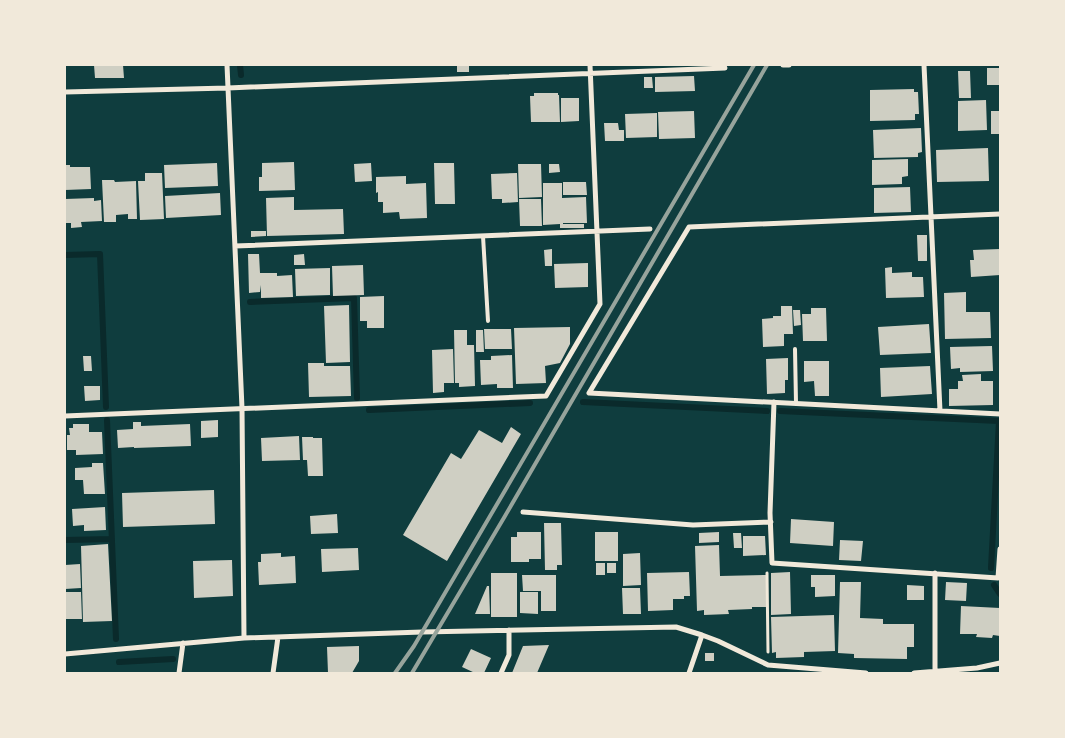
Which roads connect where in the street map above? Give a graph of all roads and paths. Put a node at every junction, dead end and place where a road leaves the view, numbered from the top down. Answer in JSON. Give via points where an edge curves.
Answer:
{"nodes":[{"id":1,"x":227,"y":65,"type":"edge"},
{"id":2,"x":590,"y":65,"type":"edge"},
{"id":3,"x":783,"y":65,"type":"edge"},
{"id":4,"x":789,"y":65,"type":"edge"},
{"id":5,"x":924,"y":65,"type":"edge"},
{"id":6,"x":725,"y":68,"type":"dead end"},
{"id":7,"x":590,"y":73,"type":"junction"},
{"id":8,"x":228,"y":88,"type":"junction"},
{"id":9,"x":65,"y":92,"type":"edge"},
{"id":10,"x":1000,"y":214,"type":"edge"},
{"id":11,"x":931,"y":216,"type":"junction"},
{"id":12,"x":650,"y":229,"type":"dead end"},
{"id":13,"x":597,"y":231,"type":"junction"},
{"id":14,"x":483,"y":236,"type":"junction"},
{"id":15,"x":235,"y":246,"type":"junction"},
{"id":16,"x":488,"y":321,"type":"dead end"},
{"id":17,"x":794,"y":349,"type":"dead end"},
{"id":18,"x":774,"y":402,"type":"junction"},
{"id":19,"x":796,"y":403,"type":"junction"},
{"id":20,"x":242,"y":408,"type":"junction"},
{"id":21,"x":940,"y":411,"type":"junction"},
{"id":22,"x":1000,"y":414,"type":"edge"},
{"id":23,"x":65,"y":416,"type":"edge"},
{"id":24,"x":523,"y":512,"type":"dead end"},
{"id":25,"x":771,"y":522,"type":"junction"},
{"id":26,"x":1000,"y":548,"type":"edge"},
{"id":27,"x":772,"y":563,"type":"junction"},
{"id":28,"x":935,"y":574,"type":"junction"},
{"id":29,"x":509,"y":630,"type":"junction"},
{"id":30,"x":702,"y":635,"type":"junction"},
{"id":31,"x":278,"y":637,"type":"junction"},
{"id":32,"x":244,"y":638,"type":"junction"},
{"id":33,"x":183,"y":644,"type":"junction"},
{"id":34,"x":65,"y":654,"type":"edge"},
{"id":35,"x":1000,"y":663,"type":"edge"},
{"id":36,"x":768,"y":665,"type":"junction"},
{"id":37,"x":968,"y":669,"type":"junction"},
{"id":38,"x":936,"y":671,"type":"junction"},
{"id":39,"x":179,"y":673,"type":"edge"},
{"id":40,"x":273,"y":673,"type":"edge"},
{"id":41,"x":502,"y":673,"type":"edge"},
{"id":42,"x":689,"y":673,"type":"edge"},
{"id":43,"x":866,"y":673,"type":"edge"},
{"id":44,"x":914,"y":673,"type":"edge"},
{"id":45,"x":974,"y":673,"type":"edge"}],
"edges":[{"from":1,"to":8,"type":"street"},
{"from":2,"to":7,"type":"street"},
{"from":3,"to":4,"type":"street"},
{"from":5,"to":11,"type":"street"},
{"from":6,"to":7,"type":"street"},
{"from":7,"to":8,"type":"street"},
{"from":7,"to":13,"type":"street"},
{"from":8,"to":9,"type":"street"},
{"from":8,"to":15,"type":"street"},
{"from":10,"to":11,"type":"street"},
{"from":11,"to":18,"type":"street","via":[[689,227],[588,393]]},
{"from":11,"to":21,"type":"street"},
{"from":12,"to":13,"type":"street"},
{"from":13,"to":14,"type":"street"},
{"from":13,"to":20,"type":"street","via":[[600,304],[546,396]]},
{"from":14,"to":15,"type":"street"},
{"from":14,"to":16,"type":"lane"},
{"from":15,"to":20,"type":"street"},
{"from":17,"to":19,"type":"lane"},
{"from":18,"to":19,"type":"street"},
{"from":18,"to":25,"type":"street"},
{"from":19,"to":21,"type":"street"},
{"from":20,"to":23,"type":"street"},
{"from":20,"to":32,"type":"street"},
{"from":21,"to":22,"type":"street"},
{"from":24,"to":25,"type":"street","via":[[693,525]]},
{"from":25,"to":27,"type":"street"},
{"from":26,"to":28,"type":"street","via":[[998,578]]},
{"from":27,"to":28,"type":"street"},
{"from":27,"to":36,"type":"path","via":[[767,568]]},
{"from":28,"to":38,"type":"street"},
{"from":29,"to":30,"type":"street","via":[[676,628]]},
{"from":29,"to":31,"type":"street"},
{"from":29,"to":41,"type":"street","via":[[509,655]]},
{"from":30,"to":36,"type":"street"},
{"from":30,"to":42,"type":"street"},
{"from":31,"to":32,"type":"street"},
{"from":31,"to":40,"type":"street"},
{"from":32,"to":33,"type":"street"},
{"from":33,"to":34,"type":"street"},
{"from":33,"to":39,"type":"street"},
{"from":35,"to":37,"type":"street"},
{"from":36,"to":43,"type":"street"},
{"from":37,"to":38,"type":"street"},
{"from":37,"to":45,"type":"street"},
{"from":38,"to":44,"type":"street"}]}
